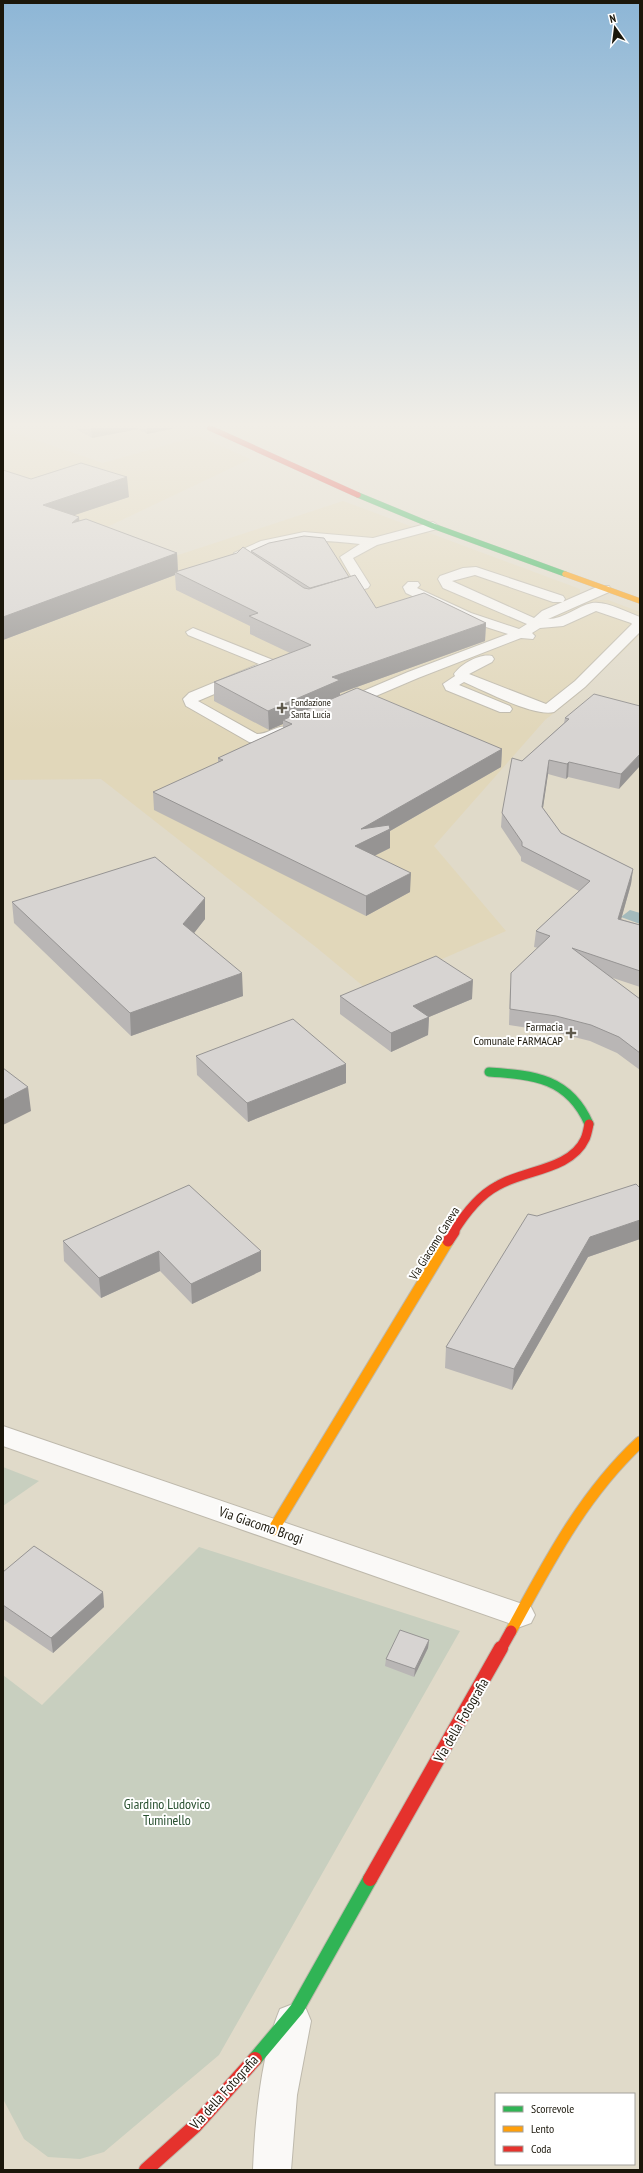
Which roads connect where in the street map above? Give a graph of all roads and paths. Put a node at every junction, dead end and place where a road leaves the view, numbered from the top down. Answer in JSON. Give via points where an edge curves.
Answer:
{"nodes":[{"id":1,"x":420,"y":529,"type":"edge"},
{"id":2,"x":442,"y":529,"type":"edge"},
{"id":3,"x":373,"y":542,"type":"junction"},
{"id":4,"x":264,"y":572,"type":"edge"},
{"id":5,"x":413,"y":585,"type":"dead end"},
{"id":6,"x":604,"y":588,"type":"junction"},
{"id":7,"x":322,"y":597,"type":"edge"},
{"id":8,"x":558,"y":599,"type":"dead end"},
{"id":9,"x":640,"y":601,"type":"edge"},
{"id":10,"x":537,"y":624,"type":"junction"},
{"id":11,"x":640,"y":624,"type":"edge"},
{"id":12,"x":193,"y":632,"type":"dead end"},
{"id":13,"x":522,"y":633,"type":"junction"},
{"id":14,"x":464,"y":677,"type":"junction"},
{"id":15,"x":330,"y":710,"type":"edge"},
{"id":16,"x":532,"y":715,"type":"dead end"},
{"id":17,"x":294,"y":726,"type":"edge"},
{"id":18,"x":489,"y":1072,"type":"dead end"},
{"id":19,"x":3,"y":1436,"type":"edge"},
{"id":20,"x":640,"y":1442,"type":"edge"},
{"id":21,"x":273,"y":1530,"type":"junction"},
{"id":22,"x":520,"y":1615,"type":"junction"},
{"id":23,"x":297,"y":2009,"type":"junction"},
{"id":24,"x":146,"y":2170,"type":"edge"},
{"id":25,"x":272,"y":2170,"type":"edge"}],
"edges":[{"from":1,"to":3,"type":"lane"},
{"from":2,"to":6,"type":"street"},
{"from":3,"to":4,"type":"lane","via":[[304,536],[265,544],[239,556]]},
{"from":3,"to":7,"type":"lane","via":[[346,557],[363,585]]},
{"from":5,"to":13,"type":"lane","via":[[410,587],[411,590],[466,616]]},
{"from":6,"to":9,"type":"street"},
{"from":6,"to":10,"type":"lane","via":[[590,597],[547,614]]},
{"from":8,"to":10,"type":"lane","via":[[476,571],[445,579],[448,585]]},
{"from":10,"to":11,"type":"lane","via":[[558,622],[594,607],[636,620]]},
{"from":10,"to":13,"type":"lane"},
{"from":11,"to":14,"type":"lane","via":[[580,684],[549,709],[538,708]]},
{"from":12,"to":17,"type":"lane","via":[[268,663],[268,666],[194,696],[190,699],[191,703],[254,740],[265,739]]},
{"from":13,"to":14,"type":"lane","via":[[535,639],[464,670],[461,674]]},
{"from":13,"to":15,"type":"lane"},
{"from":14,"to":16,"type":"lane","via":[[450,684],[451,686],[516,713]]},
{"from":18,"to":21,"type":"street","name":"Via Giacomo Caneva","via":[[512,1073],[556,1082],[572,1093],[586,1110],[590,1123],[588,1137],[579,1150],[563,1160],[519,1174],[485,1192],[465,1213]]},
{"from":19,"to":21,"type":"street","name":"Via Giacomo Brogi"},
{"from":20,"to":22,"type":"street","name":"Via della Fotografia","via":[[618,1460],[599,1485],[556,1551]]},
{"from":21,"to":22,"type":"street","name":"Via Giacomo Brogi"},
{"from":22,"to":23,"type":"street","name":"Via della Fotografia"},
{"from":23,"to":24,"type":"street","name":"Via della Fotografia","via":[[196,2126]]},
{"from":23,"to":25,"type":"street","name":"Via della Fotografia","via":[[275,2110]]}]}
